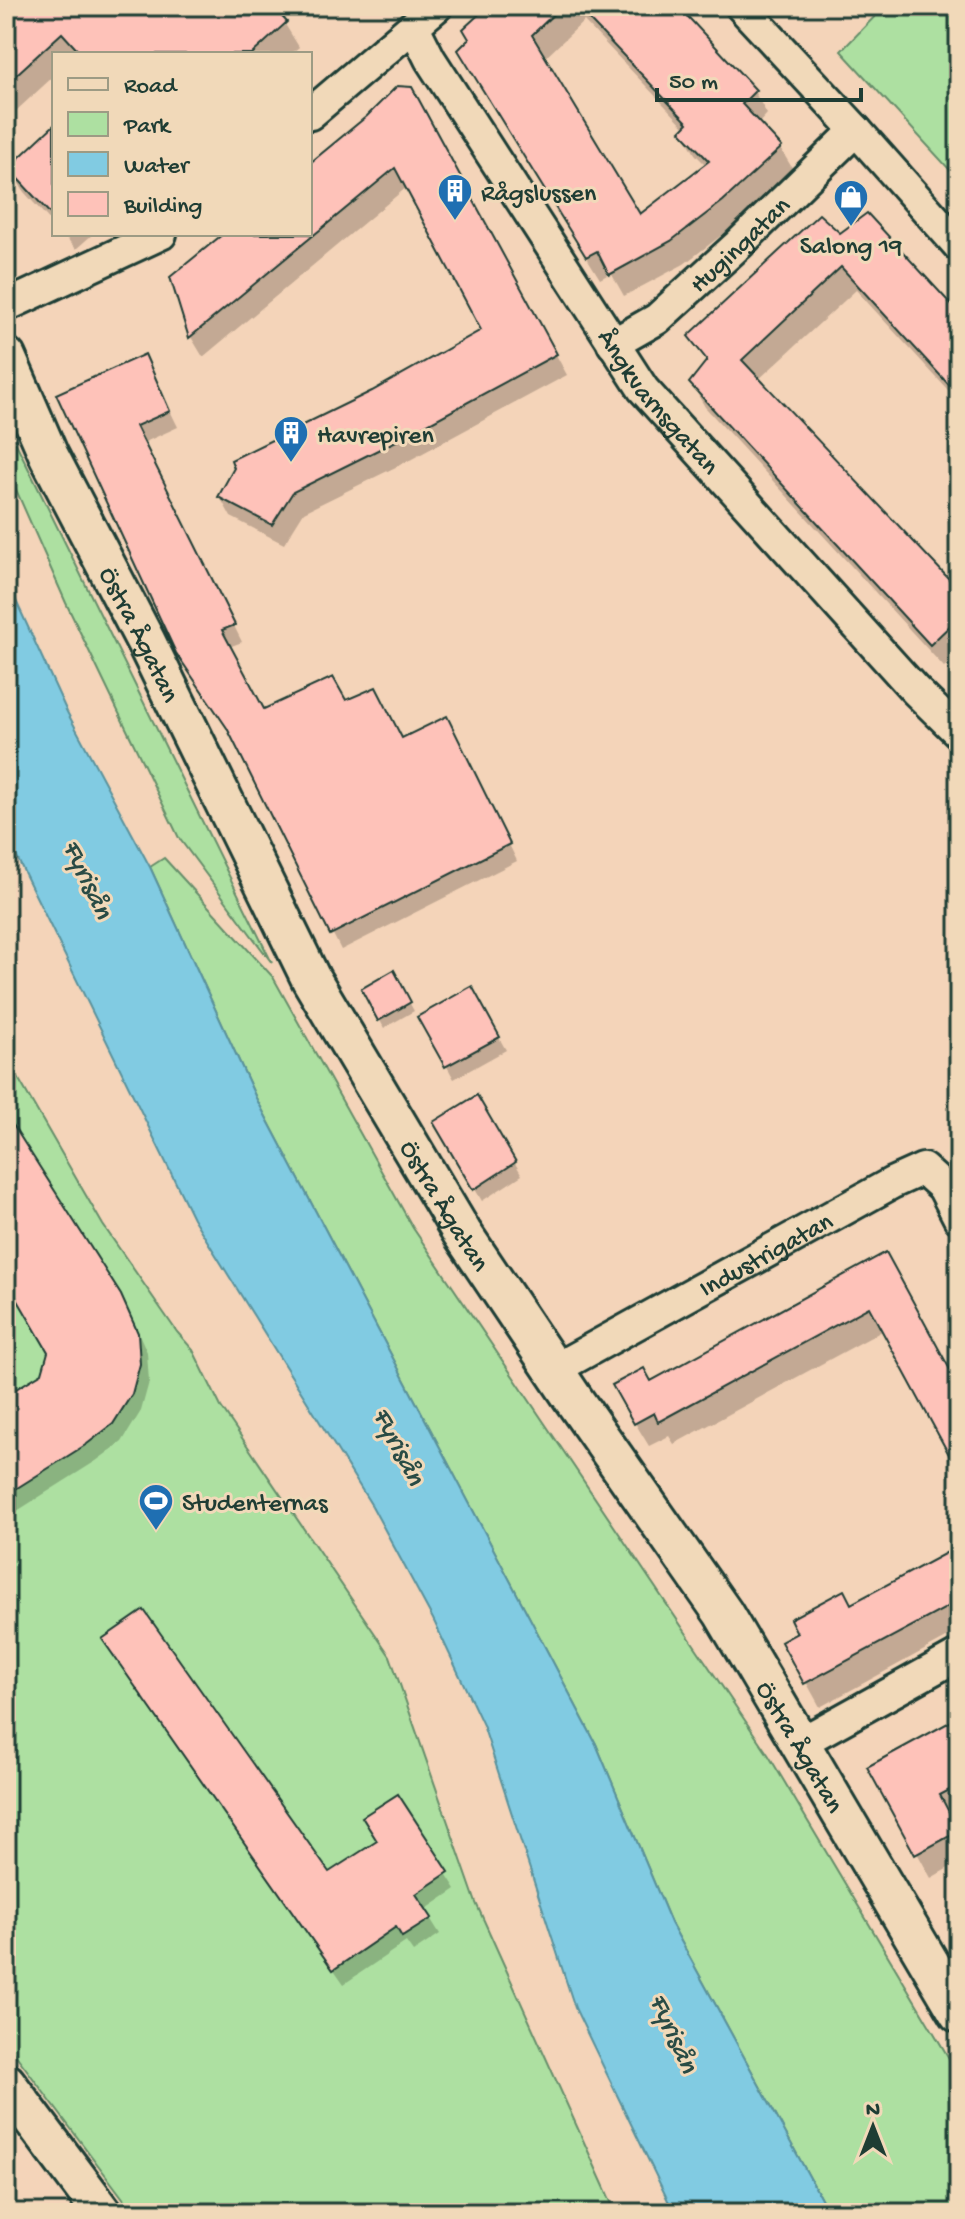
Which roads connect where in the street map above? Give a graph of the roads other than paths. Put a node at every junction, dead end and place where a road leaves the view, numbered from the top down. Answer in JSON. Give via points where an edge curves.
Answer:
{"nodes":[{"id":1,"x":437,"y":6,"type":"edge"},
{"id":2,"x":741,"y":6,"type":"edge"},
{"id":3,"x":414,"y":27,"type":"junction"},
{"id":4,"x":312,"y":112,"type":"edge"},
{"id":5,"x":856,"y":130,"type":"junction"},
{"id":6,"x":157,"y":236,"type":"edge"},
{"id":7,"x":959,"y":246,"type":"edge"},
{"id":8,"x":6,"y":306,"type":"edge"},
{"id":9,"x":613,"y":344,"type":"junction"},
{"id":10,"x":6,"y":357,"type":"edge"},
{"id":11,"x":959,"y":733,"type":"edge"},
{"id":12,"x":959,"y":1218,"type":"edge"},
{"id":13,"x":555,"y":1369,"type":"junction"},
{"id":14,"x":959,"y":1655,"type":"edge"},
{"id":15,"x":800,"y":1743,"type":"junction"},
{"id":16,"x":959,"y":2013,"type":"edge"},
{"id":17,"x":6,"y":2083,"type":"edge"},
{"id":18,"x":103,"y":2213,"type":"edge"}],
"edges":[{"from":1,"to":3,"type":"street"},
{"from":2,"to":5,"type":"street"},
{"from":3,"to":4,"type":"street"},
{"from":3,"to":9,"type":"street","name":"Ångkvarnsgatan"},
{"from":5,"to":7,"type":"street"},
{"from":5,"to":9,"type":"street","name":"Hugingatan","via":[[657,319]]},
{"from":6,"to":8,"type":"street"},
{"from":9,"to":11,"type":"street","name":"Ångkvarnsgatan","via":[[643,389]]},
{"from":10,"to":13,"type":"street","name":"Östra Ågatan","via":[[49,456],[311,979],[462,1233]]},
{"from":12,"to":13,"type":"street","name":"Industrigatan","via":[[943,1187],[923,1169]]},
{"from":13,"to":15,"type":"street","name":"Östra Ågatan","via":[[723,1613]]},
{"from":14,"to":15,"type":"street"},
{"from":15,"to":16,"type":"street","name":"Östra Ågatan"},
{"from":17,"to":18,"type":"street"}]}
